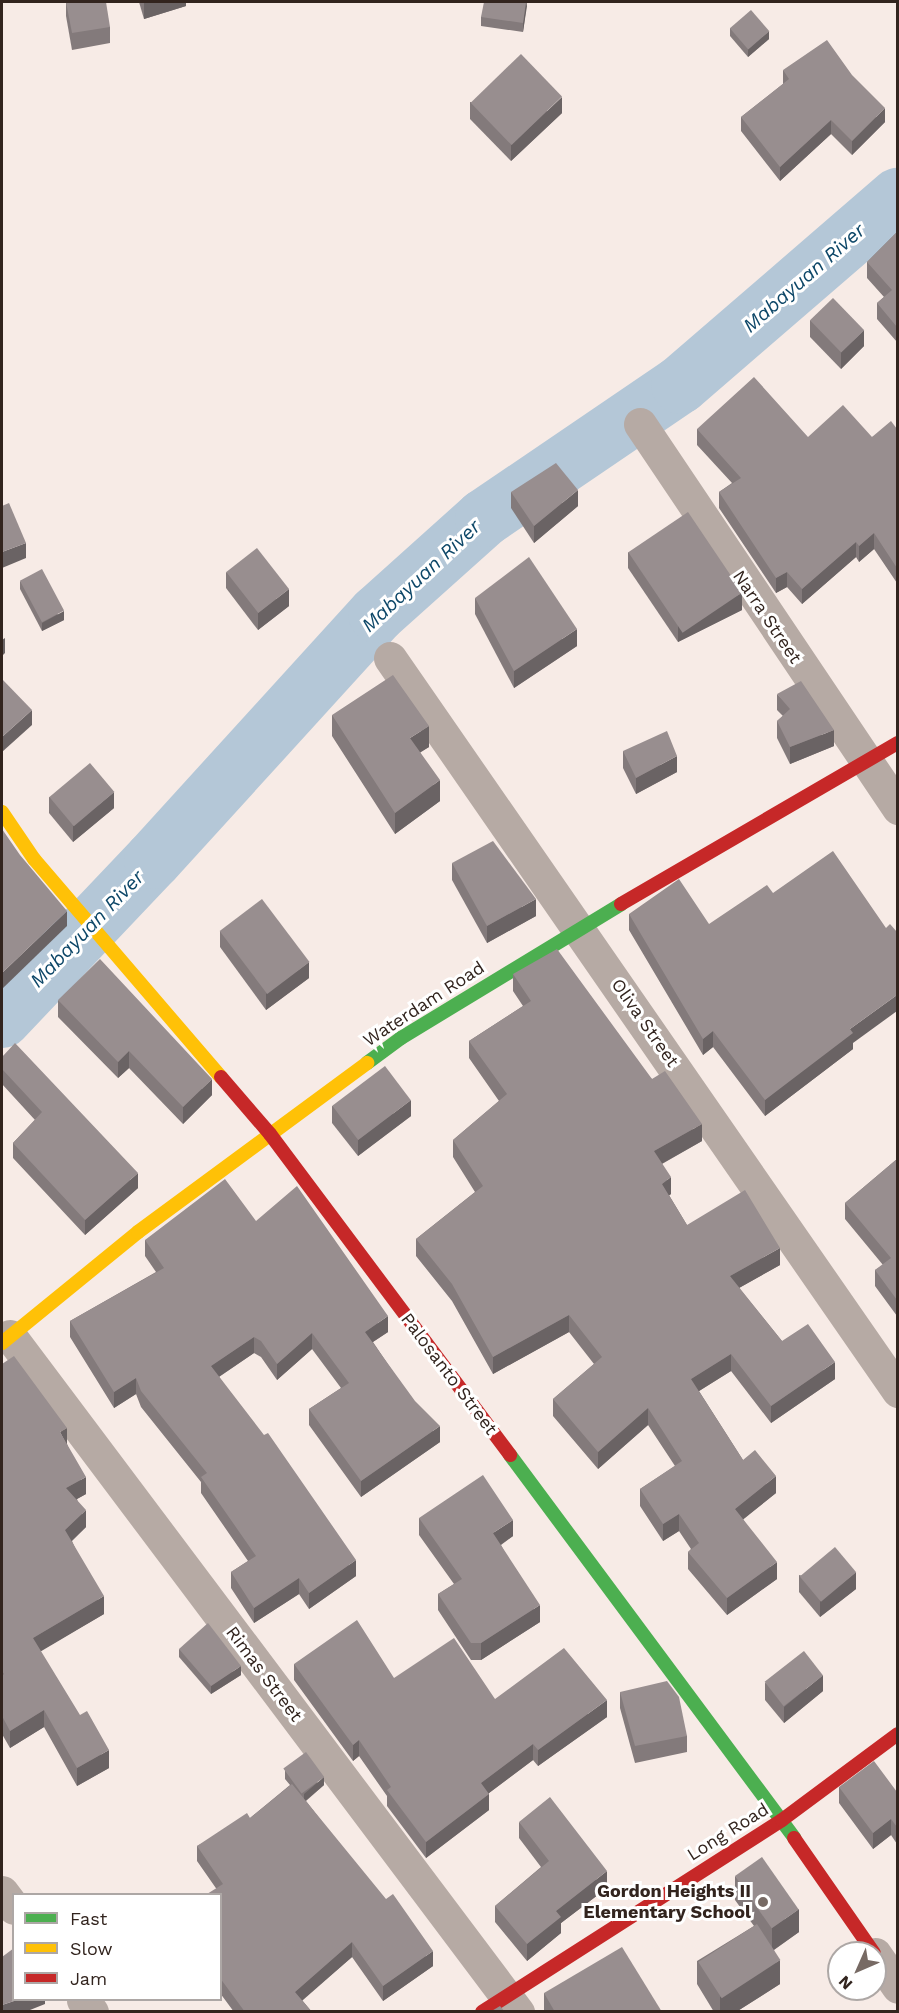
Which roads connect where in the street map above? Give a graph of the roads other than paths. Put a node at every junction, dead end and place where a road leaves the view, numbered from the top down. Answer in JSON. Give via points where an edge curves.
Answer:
{"nodes":[{"id":1,"x":640,"y":424,"type":"dead end"},
{"id":2,"x":390,"y":658,"type":"dead end"},
{"id":3,"x":897,"y":743,"type":"edge"},
{"id":4,"x":865,"y":761,"type":"junction"},
{"id":5,"x":897,"y":808,"type":"edge"},
{"id":6,"x":2,"y":812,"type":"edge"},
{"id":7,"x":578,"y":929,"type":"junction"},
{"id":8,"x":270,"y":1134,"type":"junction"},
{"id":9,"x":6,"y":1340,"type":"edge"},
{"id":10,"x":897,"y":1391,"type":"edge"},
{"id":11,"x":897,"y":1734,"type":"edge"},
{"id":12,"x":782,"y":1820,"type":"junction"},
{"id":13,"x":2,"y":1892,"type":"edge"},
{"id":14,"x":12,"y":1905,"type":"edge"},
{"id":15,"x":866,"y":1941,"type":"edge"},
{"id":16,"x":887,"y":1972,"type":"edge"},
{"id":17,"x":897,"y":1987,"type":"edge"},
{"id":18,"x":502,"y":2006,"type":"edge"}],
"edges":[{"from":1,"to":4,"type":"street","name":"Narra Street"},
{"from":2,"to":7,"type":"street","name":"Oliva Street"},
{"from":3,"to":4,"type":"street","name":"Waterdam Road"},
{"from":4,"to":5,"type":"street","name":"Narra Street"},
{"from":4,"to":7,"type":"street","name":"Waterdam Road"},
{"from":6,"to":8,"type":"street","name":"Palosanto Street","via":[[34,859]]},
{"from":7,"to":8,"type":"street","name":"Waterdam Road","via":[[401,1038]]},
{"from":7,"to":10,"type":"street","name":"Oliva Street"},
{"from":8,"to":9,"type":"street","name":"Waterdam Road","via":[[138,1232]]},
{"from":8,"to":12,"type":"street","name":"Palosanto Street"},
{"from":9,"to":18,"type":"street","name":"Rimas Street"},
{"from":11,"to":12,"type":"street","name":"Long Road"},
{"from":12,"to":15,"type":"street","name":"Palosanto Street"},
{"from":12,"to":18,"type":"street","name":"Long Road"},
{"from":13,"to":14,"type":"street"},
{"from":16,"to":17,"type":"street","name":"Palosanto Street"}]}
